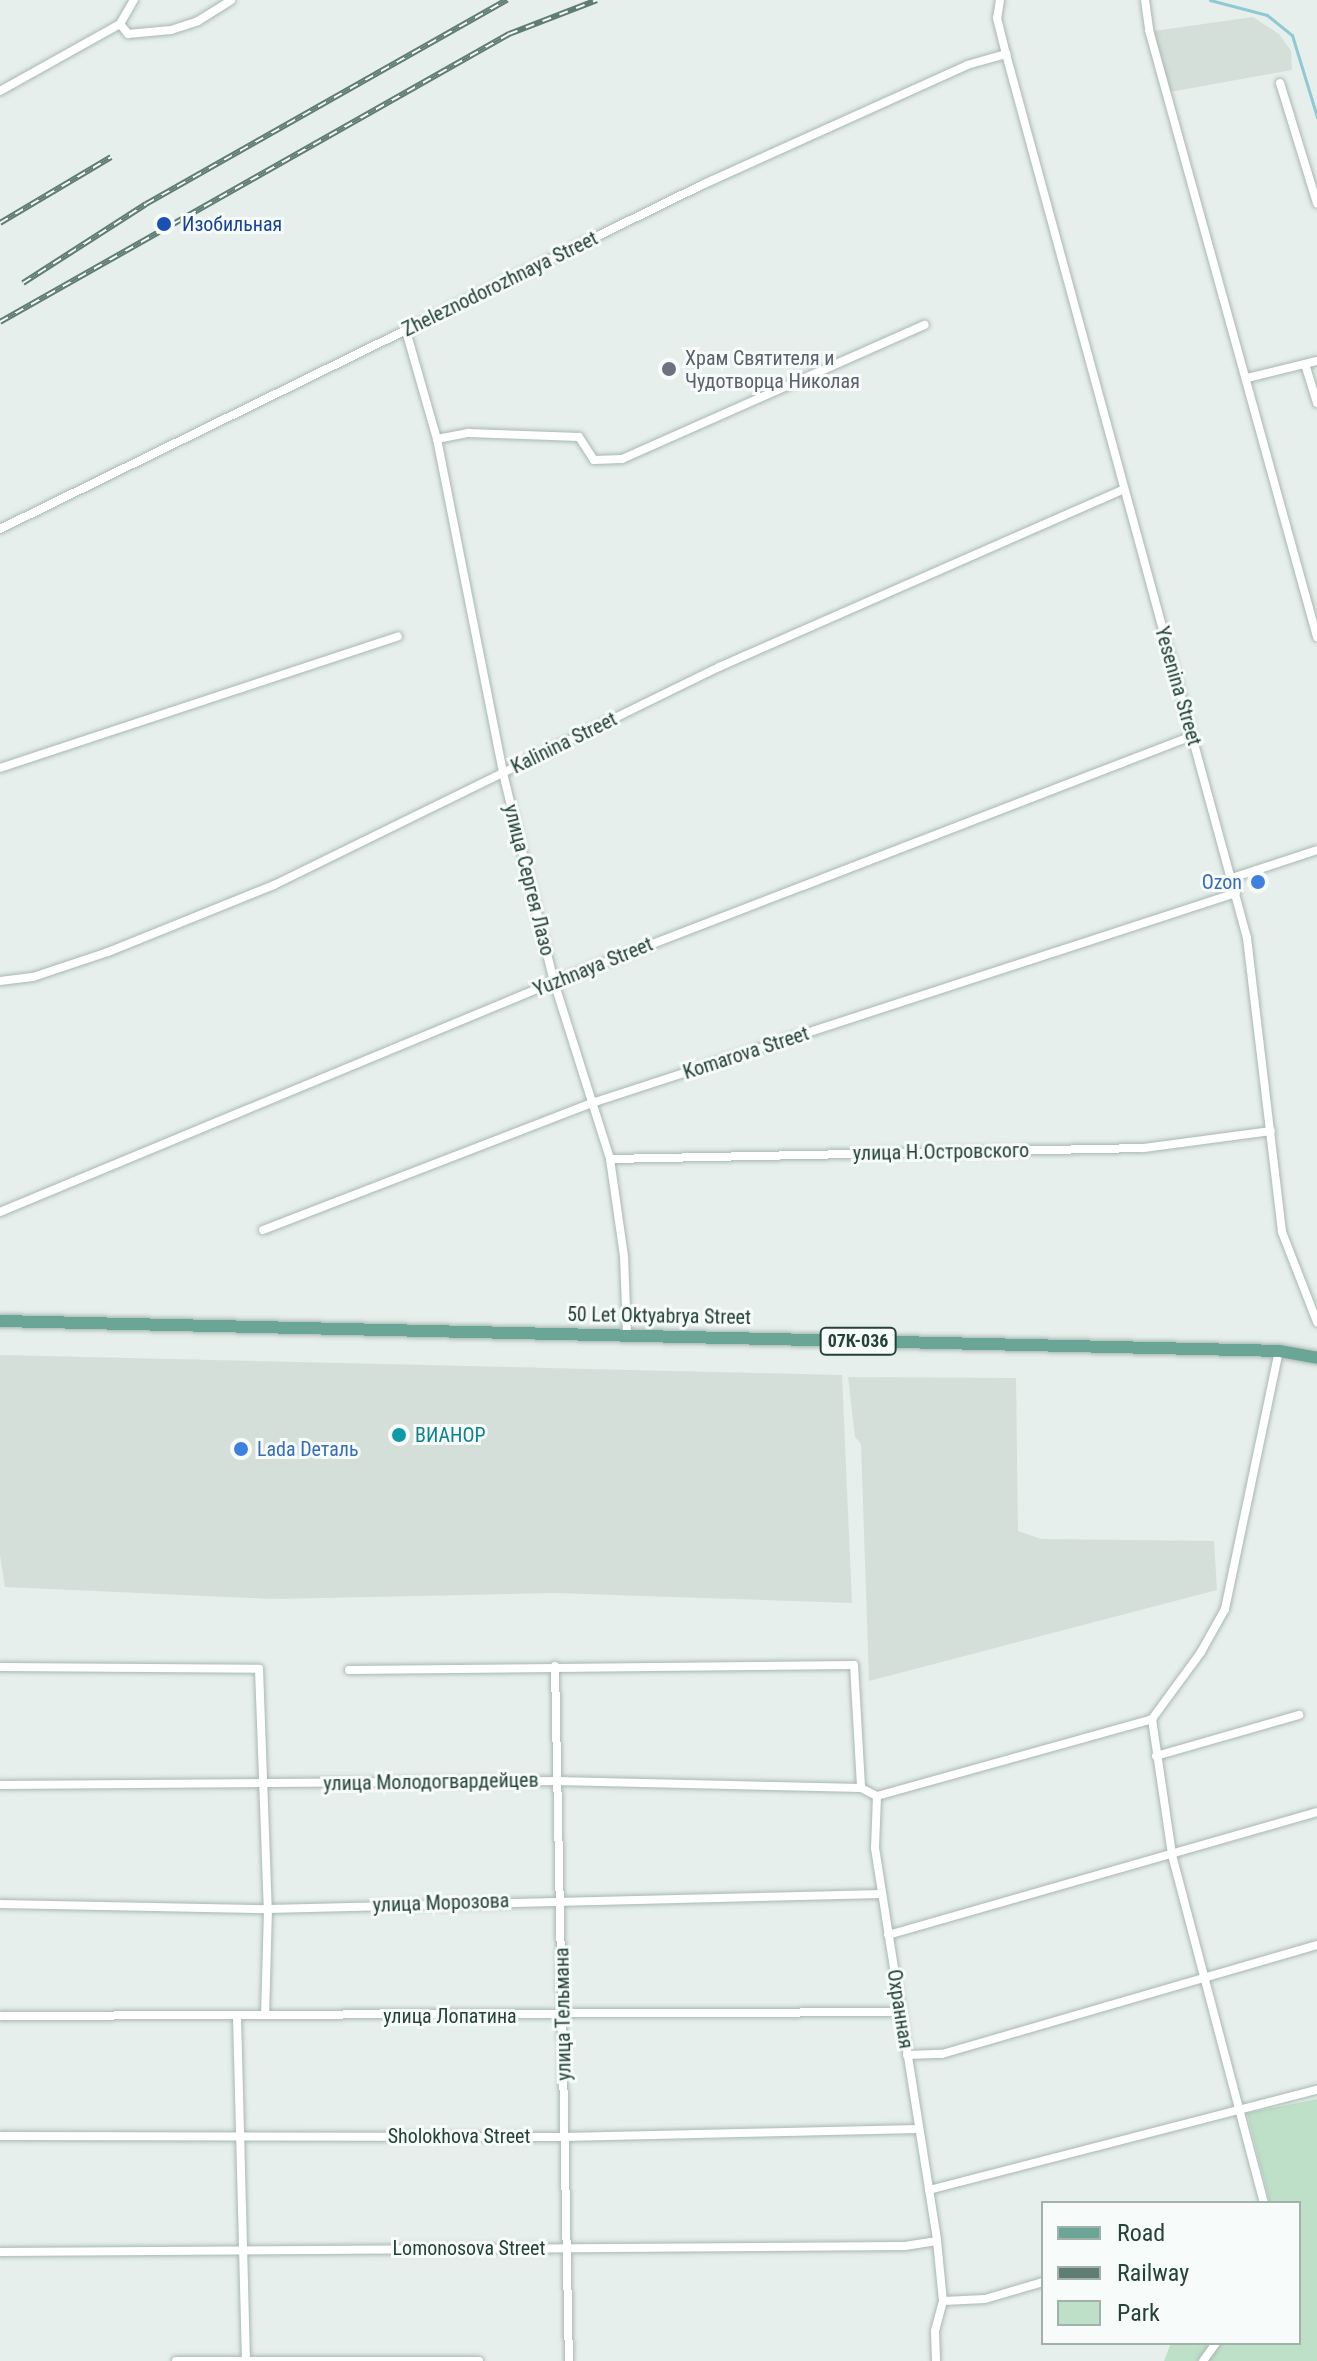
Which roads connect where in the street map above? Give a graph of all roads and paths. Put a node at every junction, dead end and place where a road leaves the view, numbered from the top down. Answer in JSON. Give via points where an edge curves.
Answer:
{"nodes":[{"id":1,"x":134,"y":0,"type":"edge"},
{"id":2,"x":231,"y":0,"type":"edge"},
{"id":3,"x":1000,"y":0,"type":"edge"},
{"id":4,"x":1145,"y":0,"type":"edge"},
{"id":5,"x":120,"y":24,"type":"junction"},
{"id":6,"x":1006,"y":54,"type":"junction"},
{"id":7,"x":1280,"y":83,"type":"dead end"},
{"id":8,"x":0,"y":91,"type":"edge"},
{"id":9,"x":1317,"y":203,"type":"edge"},
{"id":10,"x":925,"y":325,"type":"dead end"},
{"id":11,"x":406,"y":331,"type":"junction"},
{"id":12,"x":1317,"y":361,"type":"edge"},
{"id":13,"x":1305,"y":364,"type":"junction"},
{"id":14,"x":1247,"y":378,"type":"junction"},
{"id":15,"x":1317,"y":403,"type":"edge"},
{"id":16,"x":437,"y":439,"type":"junction"},
{"id":17,"x":1123,"y":490,"type":"junction"},
{"id":18,"x":0,"y":529,"type":"edge"},
{"id":19,"x":398,"y":636,"type":"dead end"},
{"id":20,"x":1317,"y":637,"type":"edge"},
{"id":21,"x":1192,"y":736,"type":"junction"},
{"id":22,"x":0,"y":768,"type":"edge"},
{"id":23,"x":503,"y":773,"type":"junction"},
{"id":24,"x":1317,"y":850,"type":"edge"},
{"id":25,"x":1232,"y":878,"type":"junction"},
{"id":26,"x":1236,"y":893,"type":"junction"},
{"id":27,"x":0,"y":981,"type":"edge"},
{"id":28,"x":554,"y":982,"type":"junction"},
{"id":29,"x":595,"y":1102,"type":"junction"},
{"id":30,"x":1271,"y":1131,"type":"junction"},
{"id":31,"x":610,"y":1159,"type":"junction"},
{"id":32,"x":0,"y":1212,"type":"edge"},
{"id":33,"x":263,"y":1230,"type":"dead end"},
{"id":34,"x":0,"y":1321,"type":"edge"},
{"id":35,"x":1317,"y":1322,"type":"edge"},
{"id":36,"x":627,"y":1335,"type":"junction"},
{"id":37,"x":1279,"y":1351,"type":"junction"},
{"id":38,"x":1317,"y":1358,"type":"edge"},
{"id":39,"x":555,"y":1666,"type":"junction"},
{"id":40,"x":0,"y":1667,"type":"edge"},
{"id":41,"x":349,"y":1670,"type":"dead end"},
{"id":42,"x":1299,"y":1715,"type":"dead end"},
{"id":43,"x":1152,"y":1719,"type":"junction"},
{"id":44,"x":1156,"y":1756,"type":"junction"},
{"id":45,"x":556,"y":1781,"type":"junction"},
{"id":46,"x":265,"y":1784,"type":"junction"},
{"id":47,"x":0,"y":1785,"type":"edge"},
{"id":48,"x":861,"y":1788,"type":"junction"},
{"id":49,"x":877,"y":1796,"type":"junction"},
{"id":50,"x":1317,"y":1812,"type":"edge"},
{"id":51,"x":1172,"y":1855,"type":"junction"},
{"id":52,"x":881,"y":1894,"type":"junction"},
{"id":53,"x":562,"y":1900,"type":"junction"},
{"id":54,"x":0,"y":1904,"type":"edge"},
{"id":55,"x":268,"y":1909,"type":"junction"},
{"id":56,"x":888,"y":1935,"type":"junction"},
{"id":57,"x":1317,"y":1945,"type":"edge"},
{"id":58,"x":1201,"y":1979,"type":"junction"},
{"id":59,"x":900,"y":2012,"type":"junction"},
{"id":60,"x":265,"y":2014,"type":"junction"},
{"id":61,"x":0,"y":2016,"type":"edge"},
{"id":62,"x":237,"y":2017,"type":"junction"},
{"id":63,"x":564,"y":2017,"type":"junction"},
{"id":64,"x":907,"y":2055,"type":"junction"},
{"id":65,"x":1317,"y":2090,"type":"edge"},
{"id":66,"x":1236,"y":2107,"type":"junction"},
{"id":67,"x":918,"y":2129,"type":"junction"},
{"id":68,"x":244,"y":2134,"type":"junction"},
{"id":69,"x":0,"y":2136,"type":"edge"},
{"id":70,"x":564,"y":2137,"type":"junction"},
{"id":71,"x":929,"y":2190,"type":"junction"},
{"id":72,"x":1263,"y":2201,"type":"edge"},
{"id":73,"x":937,"y":2241,"type":"junction"},
{"id":74,"x":565,"y":2247,"type":"junction"},
{"id":75,"x":240,"y":2249,"type":"junction"},
{"id":76,"x":0,"y":2252,"type":"edge"},
{"id":77,"x":1041,"y":2283,"type":"edge"},
{"id":78,"x":943,"y":2301,"type":"junction"},
{"id":79,"x":246,"y":2359,"type":"edge"},
{"id":80,"x":176,"y":2361,"type":"edge"},
{"id":81,"x":479,"y":2361,"type":"edge"},
{"id":82,"x":569,"y":2361,"type":"edge"},
{"id":83,"x":936,"y":2361,"type":"edge"}],
"edges":[{"from":1,"to":5,"type":"street"},
{"from":2,"to":5,"type":"street","via":[[198,21],[171,30],[128,34]]},
{"from":3,"to":6,"type":"street","name":"Yesenina Street","via":[[997,18]]},
{"from":4,"to":14,"type":"street"},
{"from":5,"to":8,"type":"street"},
{"from":6,"to":11,"type":"street","name":"Zheleznodorozhnaya Street","via":[[967,65],[704,184]]},
{"from":6,"to":17,"type":"street","name":"Yesenina Street"},
{"from":7,"to":9,"type":"street"},
{"from":10,"to":16,"type":"street","via":[[622,459],[594,460],[579,437],[468,433]]},
{"from":11,"to":16,"type":"street","name":"улица Сергея Лазо"},
{"from":11,"to":18,"type":"street","name":"Zheleznodorozhnaya Street"},
{"from":12,"to":13,"type":"street"},
{"from":13,"to":14,"type":"street"},
{"from":13,"to":15,"type":"street"},
{"from":14,"to":20,"type":"street"},
{"from":16,"to":23,"type":"street","name":"улица Сергея Лазо"},
{"from":17,"to":21,"type":"street","name":"Yesenina Street"},
{"from":17,"to":23,"type":"street","name":"Kalinina Street","via":[[719,667]]},
{"from":19,"to":22,"type":"street"},
{"from":21,"to":25,"type":"street","name":"Yesenina Street"},
{"from":21,"to":28,"type":"street","name":"Yuzhnaya Street"},
{"from":23,"to":27,"type":"street","name":"Kalinina Street","via":[[274,885],[108,952],[33,977]]},
{"from":23,"to":28,"type":"street","name":"улица Сергея Лазо"},
{"from":24,"to":25,"type":"street"},
{"from":25,"to":26,"type":"street","name":"Yesenina Street"},
{"from":26,"to":29,"type":"street","name":"Komarova Street"},
{"from":26,"to":30,"type":"street","name":"Yesenina Street","via":[[1247,938]]},
{"from":28,"to":29,"type":"street","name":"улица Сергея Лазо"},
{"from":28,"to":32,"type":"street","name":"Yuzhnaya Street"},
{"from":29,"to":31,"type":"street","name":"улица Сергея Лазо"},
{"from":29,"to":33,"type":"street","name":"Komarova Street"},
{"from":30,"to":31,"type":"street","name":"улица Н.Островского","via":[[1144,1148]]},
{"from":30,"to":35,"type":"street","name":"Yesenina Street","via":[[1282,1232]]},
{"from":31,"to":36,"type":"street","name":"улица Сергея Лазо","via":[[624,1256]]},
{"from":34,"to":36,"type":"main road","name":"50 Let Oktyabrya Street","number":"07К-036"},
{"from":36,"to":37,"type":"main road","name":"50 Let Oktyabrya Street","number":"07К-036"},
{"from":37,"to":38,"type":"main road","name":"50 Let Oktyabrya Street","number":"07К-036"},
{"from":37,"to":43,"type":"street","via":[[1225,1609]]},
{"from":39,"to":41,"type":"street"},
{"from":39,"to":45,"type":"street","name":"улица Тельмана"},
{"from":39,"to":48,"type":"street","via":[[854,1665]]},
{"from":40,"to":46,"type":"street","via":[[259,1669]]},
{"from":42,"to":44,"type":"street"},
{"from":43,"to":44,"type":"street"},
{"from":43,"to":49,"type":"street"},
{"from":44,"to":51,"type":"street"},
{"from":45,"to":46,"type":"street","name":"улица Молодогвардейцев"},
{"from":45,"to":48,"type":"street","name":"улица Молодогвардейцев"},
{"from":45,"to":53,"type":"street","name":"улица Тельмана"},
{"from":46,"to":47,"type":"street","name":"улица Молодогвардейцев"},
{"from":46,"to":55,"type":"street"},
{"from":48,"to":49,"type":"street"},
{"from":49,"to":52,"type":"street","name":"Охранная","via":[[875,1848]]},
{"from":50,"to":51,"type":"street"},
{"from":51,"to":56,"type":"street"},
{"from":51,"to":58,"type":"street"},
{"from":52,"to":53,"type":"street","name":"улица Морозова"},
{"from":52,"to":56,"type":"street","name":"Охранная"},
{"from":53,"to":55,"type":"street","name":"улица Морозова"},
{"from":53,"to":63,"type":"street","name":"улица Тельмана"},
{"from":54,"to":55,"type":"street","name":"улица Морозова"},
{"from":55,"to":60,"type":"street"},
{"from":56,"to":59,"type":"street","name":"Охранная"},
{"from":57,"to":58,"type":"street"},
{"from":58,"to":64,"type":"street","via":[[942,2054]]},
{"from":58,"to":66,"type":"street"},
{"from":59,"to":63,"type":"street","name":"улица Лопатина"},
{"from":59,"to":64,"type":"street","name":"Охранная"},
{"from":60,"to":62,"type":"street","name":"улица Лопатина"},
{"from":60,"to":63,"type":"street","name":"улица Лопатина"},
{"from":61,"to":62,"type":"street","name":"улица Лопатина"},
{"from":62,"to":68,"type":"street"},
{"from":63,"to":70,"type":"street","name":"улица Тельмана"},
{"from":64,"to":67,"type":"street","name":"Охранная"},
{"from":65,"to":66,"type":"street"},
{"from":66,"to":71,"type":"street"},
{"from":66,"to":72,"type":"street"},
{"from":67,"to":70,"type":"street","name":"Sholokhova Street"},
{"from":67,"to":71,"type":"street","name":"Охранная"},
{"from":68,"to":69,"type":"street","name":"Sholokhova Street"},
{"from":68,"to":70,"type":"street","name":"Sholokhova Street"},
{"from":68,"to":75,"type":"street"},
{"from":70,"to":74,"type":"street","name":"улица Тельмана"},
{"from":71,"to":73,"type":"street","name":"Охранная"},
{"from":73,"to":74,"type":"street","name":"Lomonosova Street","via":[[905,2246]]},
{"from":73,"to":78,"type":"street","name":"Охранная"},
{"from":74,"to":75,"type":"street","name":"Lomonosova Street"},
{"from":74,"to":82,"type":"street","name":"улица Тельмана"},
{"from":75,"to":76,"type":"street","name":"Lomonosova Street"},
{"from":75,"to":79,"type":"street"},
{"from":77,"to":78,"type":"street","via":[[985,2299]]},
{"from":78,"to":83,"type":"street","name":"Охранная","via":[[935,2331]]},
{"from":79,"to":80,"type":"street"},
{"from":79,"to":81,"type":"street"}]}
